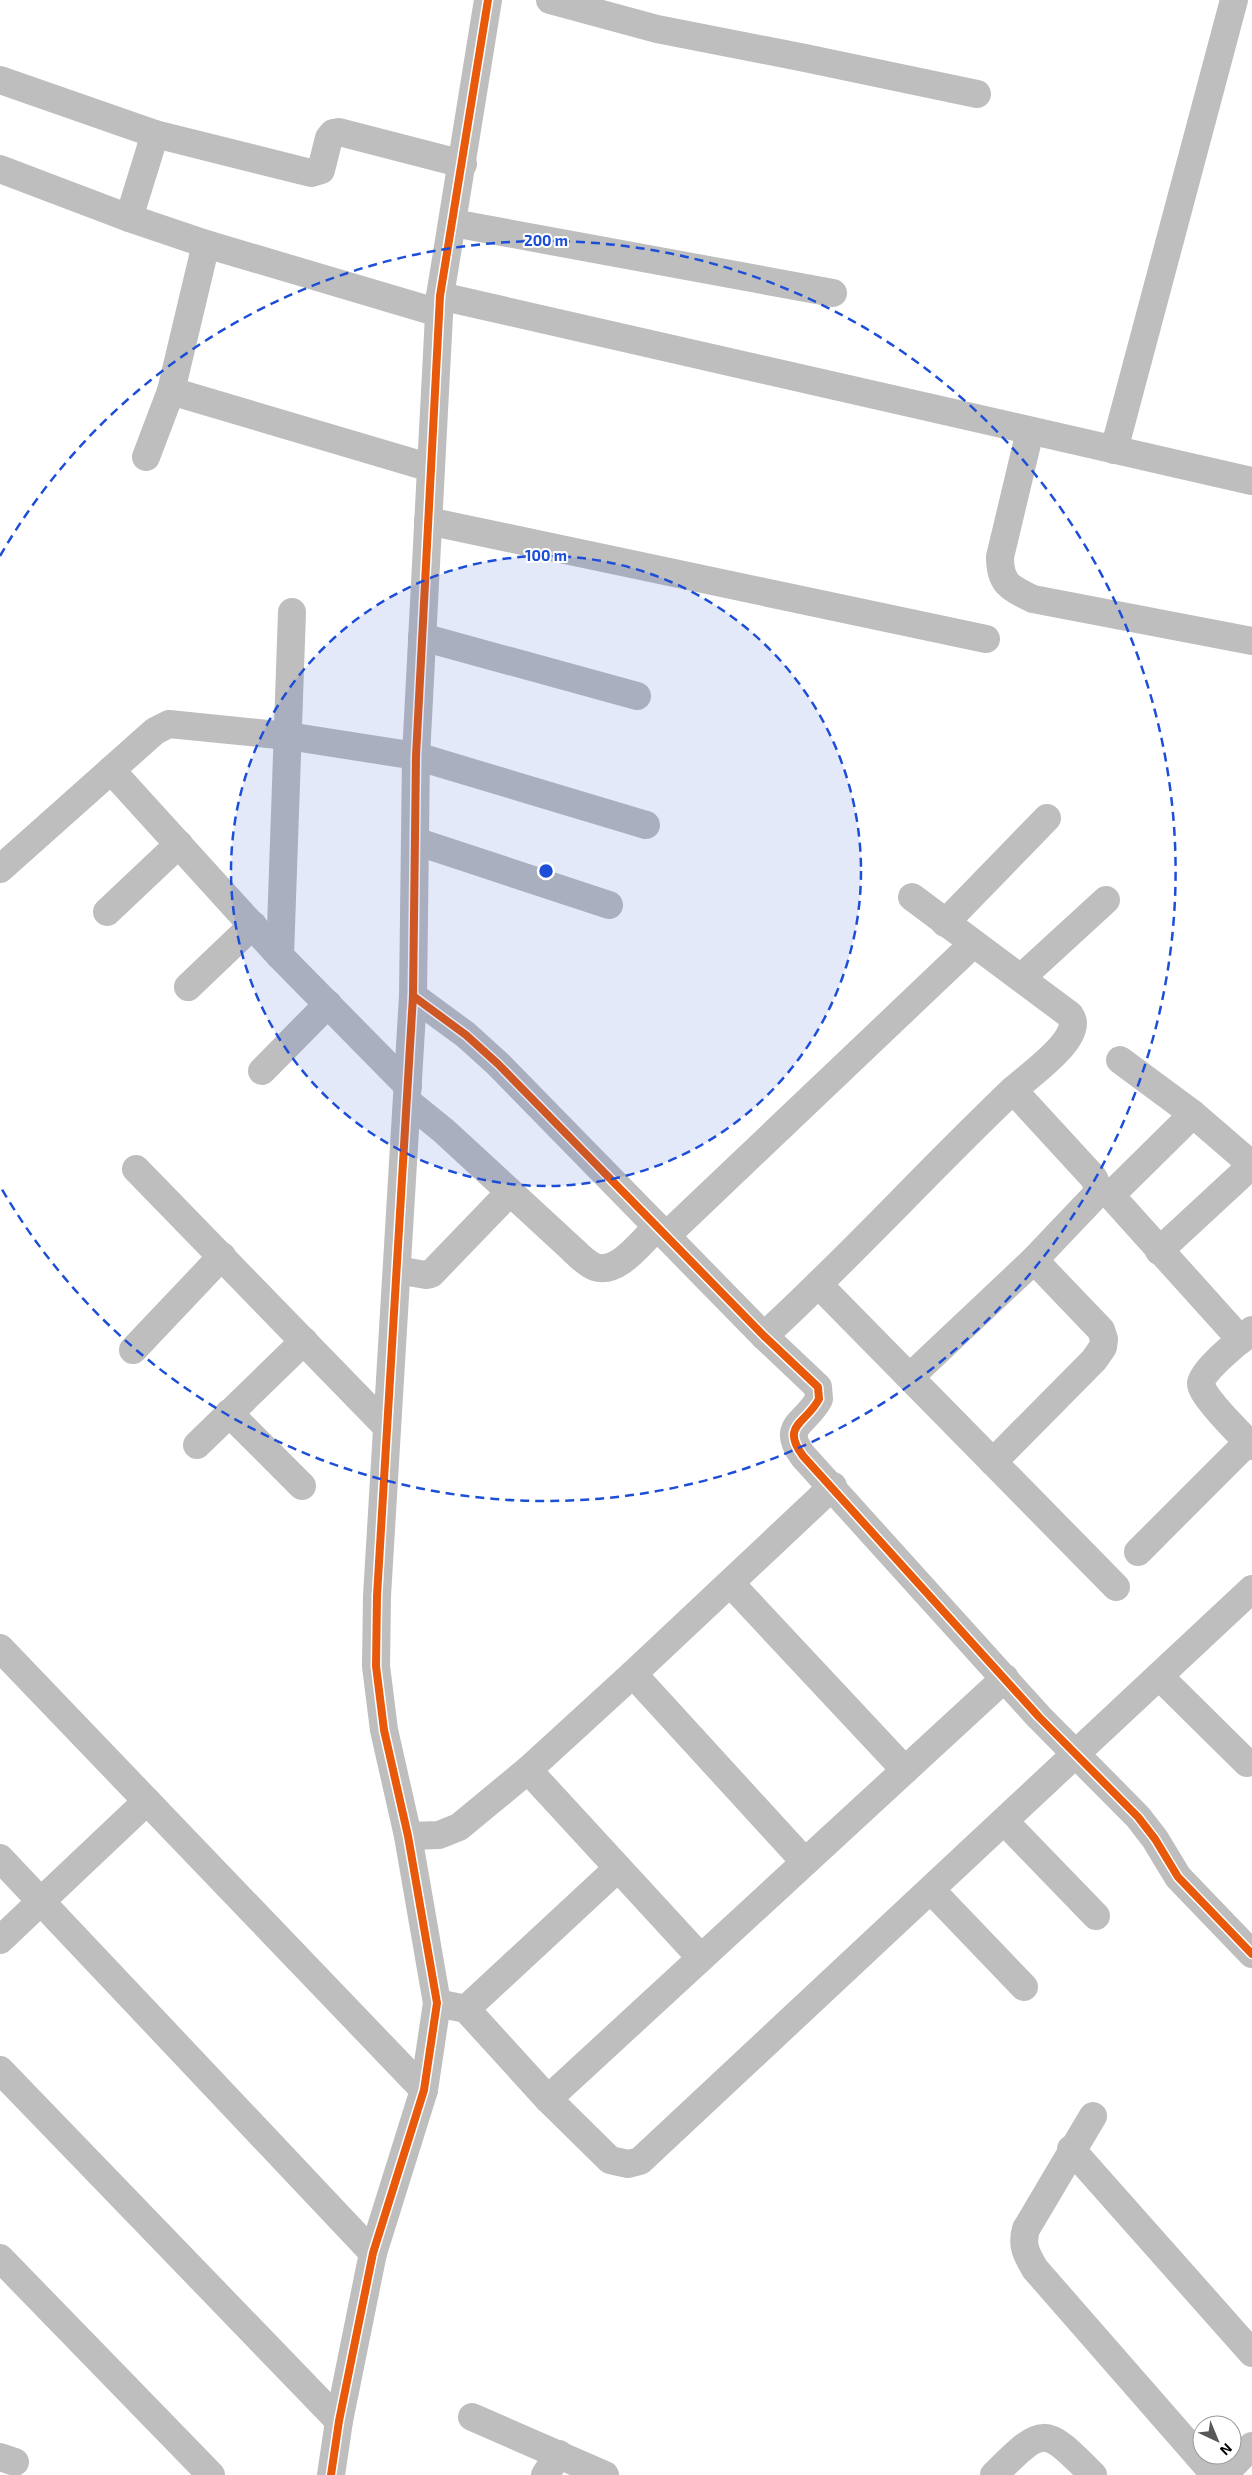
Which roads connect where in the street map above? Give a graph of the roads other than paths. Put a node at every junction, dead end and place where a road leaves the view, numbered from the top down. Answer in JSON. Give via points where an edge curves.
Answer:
{"nodes":[{"id":1,"x":488,"y":0,"type":"edge"},
{"id":2,"x":550,"y":0,"type":"edge"},
{"id":3,"x":1239,"y":11,"type":"edge"},
{"id":4,"x":0,"y":80,"type":"edge"},
{"id":5,"x":977,"y":94,"type":"dead end"},
{"id":6,"x":155,"y":134,"type":"junction"},
{"id":7,"x":462,"y":164,"type":"junction"},
{"id":8,"x":0,"y":169,"type":"edge"},
{"id":9,"x":129,"y":218,"type":"junction"},
{"id":10,"x":452,"y":223,"type":"junction"},
{"id":11,"x":206,"y":244,"type":"junction"},
{"id":12,"x":833,"y":293,"type":"dead end"},
{"id":13,"x":440,"y":304,"type":"junction"},
{"id":14,"x":171,"y":391,"type":"junction"},
{"id":15,"x":1030,"y":431,"type":"junction"},
{"id":16,"x":1114,"y":450,"type":"junction"},
{"id":17,"x":146,"y":457,"type":"dead end"},
{"id":18,"x":431,"y":468,"type":"junction"},
{"id":19,"x":1252,"y":481,"type":"edge"},
{"id":20,"x":428,"y":521,"type":"junction"},
{"id":21,"x":292,"y":612,"type":"dead end"},
{"id":22,"x":422,"y":637,"type":"junction"},
{"id":23,"x":986,"y":639,"type":"dead end"},
{"id":24,"x":1252,"y":641,"type":"edge"},
{"id":25,"x":637,"y":696,"type":"dead end"},
{"id":26,"x":288,"y":736,"type":"junction"},
{"id":27,"x":416,"y":756,"type":"junction"},
{"id":28,"x":111,"y":770,"type":"junction"},
{"id":29,"x":1046,"y":818,"type":"dead end"},
{"id":30,"x":646,"y":825,"type":"dead end"},
{"id":31,"x":415,"y":840,"type":"junction"},
{"id":32,"x":179,"y":844,"type":"junction"},
{"id":33,"x":0,"y":870,"type":"edge"},
{"id":34,"x":912,"y":897,"type":"dead end"},
{"id":35,"x":1106,"y":900,"type":"dead end"},
{"id":36,"x":609,"y":905,"type":"dead end"},
{"id":37,"x":107,"y":912,"type":"dead end"},
{"id":38,"x":945,"y":923,"type":"junction"},
{"id":39,"x":253,"y":925,"type":"junction"},
{"id":40,"x":973,"y":944,"type":"junction"},
{"id":41,"x":280,"y":956,"type":"junction"},
{"id":42,"x":1021,"y":978,"type":"junction"},
{"id":43,"x":188,"y":987,"type":"dead end"},
{"id":44,"x":414,"y":996,"type":"junction"},
{"id":45,"x":328,"y":1004,"type":"junction"},
{"id":46,"x":1120,"y":1060,"type":"dead end"},
{"id":47,"x":262,"y":1071,"type":"dead end"},
{"id":48,"x":1013,"y":1090,"type":"junction"},
{"id":49,"x":407,"y":1094,"type":"junction"},
{"id":50,"x":1193,"y":1114,"type":"junction"},
{"id":51,"x":1252,"y":1165,"type":"edge"},
{"id":52,"x":136,"y":1169,"type":"dead end"},
{"id":53,"x":510,"y":1192,"type":"junction"},
{"id":54,"x":662,"y":1231,"type":"junction"},
{"id":55,"x":1159,"y":1250,"type":"junction"},
{"id":56,"x":222,"y":1256,"type":"junction"},
{"id":57,"x":1034,"y":1260,"type":"junction"},
{"id":58,"x":397,"y":1270,"type":"junction"},
{"id":59,"x":819,"y":1285,"type":"junction"},
{"id":60,"x":1247,"y":1335,"type":"edge"},
{"id":61,"x":764,"y":1336,"type":"junction"},
{"id":62,"x":304,"y":1340,"type":"junction"},
{"id":63,"x":133,"y":1350,"type":"dead end"},
{"id":64,"x":910,"y":1377,"type":"junction"},
{"id":65,"x":229,"y":1413,"type":"junction"},
{"id":66,"x":386,"y":1426,"type":"junction"},
{"id":67,"x":1250,"y":1444,"type":"edge"},
{"id":68,"x":197,"y":1445,"type":"dead end"},
{"id":69,"x":994,"y":1462,"type":"junction"},
{"id":70,"x":302,"y":1486,"type":"dead end"},
{"id":71,"x":833,"y":1486,"type":"junction"},
{"id":72,"x":1138,"y":1552,"type":"dead end"},
{"id":73,"x":731,"y":1584,"type":"junction"},
{"id":74,"x":1116,"y":1587,"type":"dead end"},
{"id":75,"x":1250,"y":1595,"type":"edge"},
{"id":76,"x":0,"y":1648,"type":"edge"},
{"id":77,"x":633,"y":1674,"type":"junction"},
{"id":78,"x":1159,"y":1676,"type":"junction"},
{"id":79,"x":1005,"y":1678,"type":"junction"},
{"id":80,"x":1077,"y":1753,"type":"junction"},
{"id":81,"x":1247,"y":1763,"type":"dead end"},
{"id":82,"x":528,"y":1770,"type":"junction"},
{"id":83,"x":905,"y":1770,"type":"junction"},
{"id":84,"x":147,"y":1801,"type":"junction"},
{"id":85,"x":1005,"y":1822,"type":"junction"},
{"id":86,"x":408,"y":1836,"type":"junction"},
{"id":87,"x":0,"y":1858,"type":"edge"},
{"id":88,"x":805,"y":1862,"type":"junction"},
{"id":89,"x":618,"y":1868,"type":"junction"},
{"id":90,"x":931,"y":1890,"type":"junction"},
{"id":91,"x":42,"y":1902,"type":"junction"},
{"id":92,"x":1096,"y":1916,"type":"dead end"},
{"id":93,"x":0,"y":1940,"type":"edge"},
{"id":94,"x":1252,"y":1954,"type":"edge"},
{"id":95,"x":701,"y":1958,"type":"junction"},
{"id":96,"x":1024,"y":1987,"type":"dead end"},
{"id":97,"x":437,"y":2003,"type":"junction"},
{"id":98,"x":466,"y":2009,"type":"junction"},
{"id":99,"x":0,"y":2070,"type":"edge"},
{"id":100,"x":424,"y":2090,"type":"junction"},
{"id":101,"x":548,"y":2099,"type":"junction"},
{"id":102,"x":1093,"y":2116,"type":"dead end"},
{"id":103,"x":1072,"y":2149,"type":"junction"},
{"id":104,"x":373,"y":2253,"type":"junction"},
{"id":105,"x":0,"y":2258,"type":"edge"},
{"id":106,"x":1252,"y":2353,"type":"edge"},
{"id":107,"x":472,"y":2417,"type":"dead end"},
{"id":108,"x":339,"y":2421,"type":"junction"},
{"id":109,"x":1252,"y":2446,"type":"edge"},
{"id":110,"x":552,"y":2464,"type":"edge"},
{"id":111,"x":211,"y":2475,"type":"edge"},
{"id":112,"x":331,"y":2475,"type":"edge"},
{"id":113,"x":605,"y":2475,"type":"edge"},
{"id":114,"x":994,"y":2475,"type":"edge"},
{"id":115,"x":1093,"y":2475,"type":"edge"},
{"id":116,"x":1215,"y":2475,"type":"edge"},
{"id":117,"x":1223,"y":2475,"type":"edge"}],
"edges":[{"from":1,"to":7,"type":"street"},
{"from":2,"to":5,"type":"street","via":[[657,29]]},
{"from":3,"to":16,"type":"street"},
{"from":4,"to":6,"type":"street"},
{"from":6,"to":7,"type":"street","via":[[311,173],[321,170],[329,138],[338,132]]},
{"from":6,"to":9,"type":"street"},
{"from":7,"to":10,"type":"street"},
{"from":8,"to":9,"type":"street"},
{"from":9,"to":11,"type":"street"},
{"from":10,"to":12,"type":"street"},
{"from":10,"to":13,"type":"street"},
{"from":11,"to":13,"type":"street"},
{"from":11,"to":14,"type":"street"},
{"from":13,"to":15,"type":"street"},
{"from":13,"to":18,"type":"street"},
{"from":14,"to":17,"type":"street"},
{"from":14,"to":18,"type":"street"},
{"from":15,"to":16,"type":"street"},
{"from":15,"to":24,"type":"street","via":[[1000,557],[1005,582],[1033,599]]},
{"from":16,"to":19,"type":"street"},
{"from":18,"to":20,"type":"street"},
{"from":20,"to":22,"type":"street"},
{"from":20,"to":23,"type":"street"},
{"from":21,"to":26,"type":"street"},
{"from":22,"to":25,"type":"street"},
{"from":22,"to":27,"type":"street"},
{"from":26,"to":27,"type":"street"},
{"from":26,"to":28,"type":"street","via":[[169,724],[155,731]]},
{"from":26,"to":41,"type":"street"},
{"from":27,"to":30,"type":"street"},
{"from":27,"to":31,"type":"street"},
{"from":28,"to":32,"type":"street"},
{"from":28,"to":33,"type":"street"},
{"from":29,"to":38,"type":"street"},
{"from":31,"to":36,"type":"street"},
{"from":31,"to":44,"type":"street"},
{"from":32,"to":37,"type":"street"},
{"from":32,"to":39,"type":"street"},
{"from":34,"to":38,"type":"street"},
{"from":35,"to":42,"type":"street"},
{"from":38,"to":40,"type":"street"},
{"from":39,"to":41,"type":"street"},
{"from":39,"to":43,"type":"street"},
{"from":40,"to":42,"type":"street"},
{"from":40,"to":54,"type":"street"},
{"from":41,"to":45,"type":"street"},
{"from":42,"to":48,"type":"street","via":[[1070,1015],[1075,1024],[1065,1044]]},
{"from":44,"to":49,"type":"street"},
{"from":44,"to":54,"type":"street","via":[[460,1030],[498,1064]]},
{"from":45,"to":47,"type":"street"},
{"from":45,"to":49,"type":"street"},
{"from":46,"to":50,"type":"street"},
{"from":48,"to":57,"type":"street","via":[[1093,1177],[1097,1186],[1093,1198]]},
{"from":48,"to":59,"type":"street"},
{"from":49,"to":53,"type":"street"},
{"from":49,"to":58,"type":"street"},
{"from":50,"to":51,"type":"street"},
{"from":50,"to":55,"type":"street","via":[[1114,1194],[1117,1205]]},
{"from":51,"to":55,"type":"street"},
{"from":52,"to":56,"type":"street"},
{"from":53,"to":54,"type":"street","via":[[584,1260],[601,1268],[610,1268],[620,1262]]},
{"from":53,"to":58,"type":"street","via":[[431,1274]]},
{"from":54,"to":61,"type":"street"},
{"from":55,"to":60,"type":"street"},
{"from":56,"to":62,"type":"street"},
{"from":56,"to":63,"type":"street"},
{"from":57,"to":64,"type":"street"},
{"from":57,"to":69,"type":"street","via":[[1101,1330],[1103,1347],[1086,1370]]},
{"from":58,"to":66,"type":"street"},
{"from":59,"to":61,"type":"street"},
{"from":59,"to":64,"type":"street"},
{"from":60,"to":67,"type":"street","via":[[1210,1370],[1201,1384],[1210,1400]]},
{"from":61,"to":71,"type":"street","via":[[818,1387],[819,1400],[792,1434],[803,1456]]},
{"from":62,"to":65,"type":"street"},
{"from":62,"to":66,"type":"street"},
{"from":64,"to":69,"type":"street"},
{"from":65,"to":68,"type":"street"},
{"from":65,"to":70,"type":"street"},
{"from":66,"to":86,"type":"street","via":[[376,1666],[384,1730]]},
{"from":67,"to":72,"type":"street"},
{"from":69,"to":74,"type":"street"},
{"from":71,"to":73,"type":"street"},
{"from":71,"to":79,"type":"street"},
{"from":73,"to":77,"type":"street"},
{"from":73,"to":83,"type":"street"},
{"from":75,"to":78,"type":"street"},
{"from":76,"to":84,"type":"street"},
{"from":77,"to":82,"type":"street"},
{"from":77,"to":88,"type":"street"},
{"from":78,"to":80,"type":"street"},
{"from":78,"to":81,"type":"street"},
{"from":79,"to":80,"type":"street"},
{"from":79,"to":83,"type":"street"},
{"from":80,"to":85,"type":"street"},
{"from":80,"to":94,"type":"street","via":[[1148,1829],[1178,1877]]},
{"from":82,"to":86,"type":"street","via":[[459,1828],[439,1835]]},
{"from":82,"to":89,"type":"street"},
{"from":83,"to":88,"type":"street"},
{"from":84,"to":91,"type":"street"},
{"from":84,"to":100,"type":"street"},
{"from":85,"to":90,"type":"street"},
{"from":85,"to":92,"type":"street"},
{"from":86,"to":97,"type":"street"},
{"from":87,"to":91,"type":"street"},
{"from":88,"to":95,"type":"street"},
{"from":89,"to":95,"type":"street"},
{"from":89,"to":98,"type":"street"},
{"from":90,"to":96,"type":"street"},
{"from":90,"to":101,"type":"street","via":[[640,2161],[628,2164],[610,2160]]},
{"from":91,"to":93,"type":"street"},
{"from":91,"to":104,"type":"street"},
{"from":95,"to":101,"type":"street"},
{"from":97,"to":98,"type":"street"},
{"from":97,"to":100,"type":"street"},
{"from":98,"to":101,"type":"street"},
{"from":99,"to":108,"type":"street"},
{"from":100,"to":104,"type":"street"},
{"from":102,"to":103,"type":"street"},
{"from":103,"to":106,"type":"street"},
{"from":103,"to":116,"type":"street","via":[[1026,2229],[1024,2249],[1036,2269]]},
{"from":104,"to":108,"type":"street"},
{"from":105,"to":111,"type":"street"},
{"from":107,"to":110,"type":"street"},
{"from":108,"to":112,"type":"street"},
{"from":109,"to":117,"type":"street"},
{"from":110,"to":113,"type":"street"},
{"from":114,"to":115,"type":"street","via":[[1027,2443],[1051,2437],[1063,2444]]}]}
